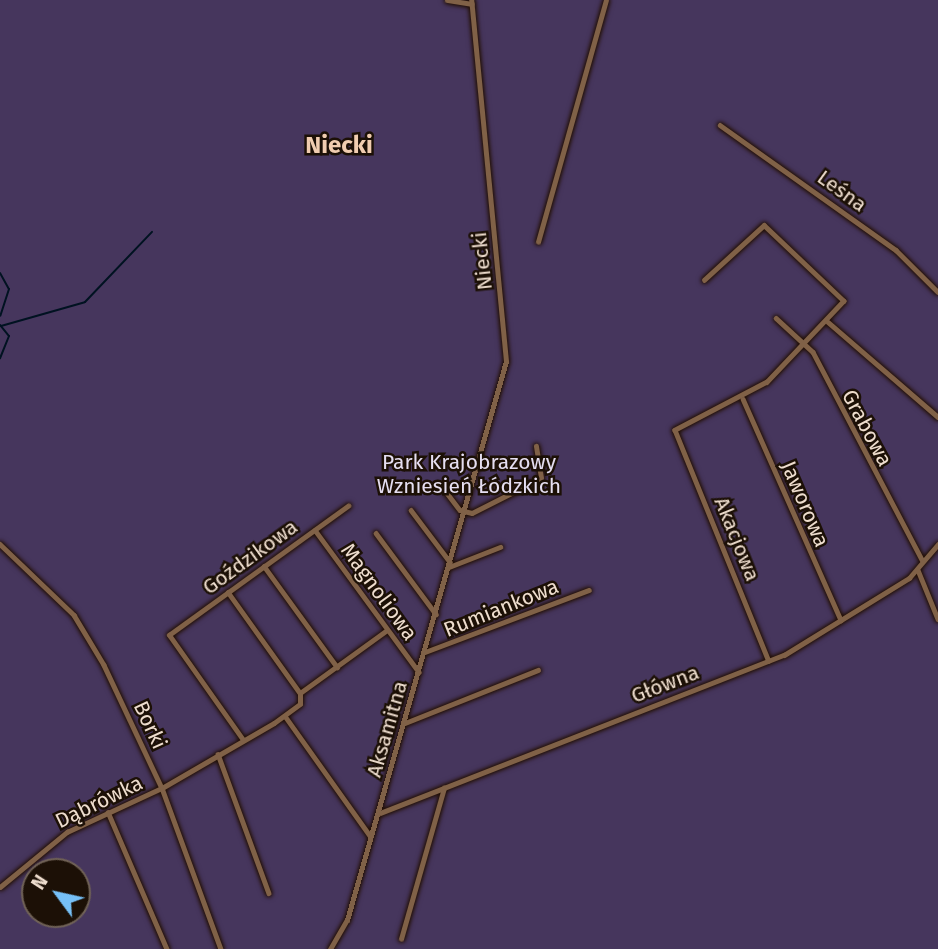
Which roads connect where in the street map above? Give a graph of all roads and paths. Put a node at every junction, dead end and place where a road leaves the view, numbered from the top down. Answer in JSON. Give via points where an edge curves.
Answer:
{"nodes":[{"id":1,"x":447,"y":0,"type":"edge"},
{"id":2,"x":606,"y":0,"type":"edge"},
{"id":3,"x":471,"y":2,"type":"edge"},
{"id":4,"x":720,"y":125,"type":"dead end"},
{"id":5,"x":538,"y":242,"type":"dead end"},
{"id":6,"x":704,"y":280,"type":"dead end"},
{"id":7,"x":938,"y":292,"type":"edge"},
{"id":8,"x":776,"y":318,"type":"dead end"},
{"id":9,"x":828,"y":322,"type":"junction"},
{"id":10,"x":806,"y":344,"type":"junction"},
{"id":11,"x":743,"y":399,"type":"junction"},
{"id":12,"x":938,"y":417,"type":"edge"},
{"id":13,"x":536,"y":446,"type":"dead end"},
{"id":14,"x":441,"y":485,"type":"dead end"},
{"id":15,"x":348,"y":506,"type":"dead end"},
{"id":16,"x":411,"y":510,"type":"dead end"},
{"id":17,"x":464,"y":513,"type":"junction"},
{"id":18,"x":315,"y":530,"type":"junction"},
{"id":19,"x":376,"y":533,"type":"dead end"},
{"id":20,"x":0,"y":544,"type":"edge"},
{"id":21,"x":938,"y":544,"type":"edge"},
{"id":22,"x":500,"y":547,"type":"dead end"},
{"id":23,"x":922,"y":560,"type":"junction"},
{"id":24,"x":449,"y":564,"type":"junction"},
{"id":25,"x":264,"y":566,"type":"junction"},
{"id":26,"x":918,"y":570,"type":"junction"},
{"id":27,"x":589,"y":590,"type":"dead end"},
{"id":28,"x":228,"y":592,"type":"junction"},
{"id":29,"x":436,"y":614,"type":"junction"},
{"id":30,"x":938,"y":619,"type":"edge"},
{"id":31,"x":841,"y":620,"type":"junction"},
{"id":32,"x":387,"y":630,"type":"junction"},
{"id":33,"x":425,"y":652,"type":"junction"},
{"id":34,"x":769,"y":661,"type":"junction"},
{"id":35,"x":337,"y":667,"type":"junction"},
{"id":36,"x":538,"y":670,"type":"dead end"},
{"id":37,"x":419,"y":672,"type":"junction"},
{"id":38,"x":300,"y":693,"type":"junction"},
{"id":39,"x":285,"y":716,"type":"junction"},
{"id":40,"x":405,"y":723,"type":"junction"},
{"id":41,"x":243,"y":740,"type":"junction"},
{"id":42,"x":218,"y":754,"type":"junction"},
{"id":43,"x":444,"y":787,"type":"junction"},
{"id":44,"x":162,"y":788,"type":"junction"},
{"id":45,"x":108,"y":812,"type":"junction"},
{"id":46,"x":378,"y":814,"type":"junction"},
{"id":47,"x":372,"y":838,"type":"junction"},
{"id":48,"x":0,"y":887,"type":"edge"},
{"id":49,"x":268,"y":893,"type":"dead end"},
{"id":50,"x":401,"y":939,"type":"dead end"},
{"id":51,"x":167,"y":949,"type":"edge"},
{"id":52,"x":221,"y":949,"type":"edge"},
{"id":53,"x":330,"y":949,"type":"edge"}],
"edges":[{"from":1,"to":3,"type":"street"},
{"from":2,"to":5,"type":"street"},
{"from":3,"to":17,"type":"street","name":"Niecki","via":[[507,352]]},
{"from":4,"to":7,"type":"street","name":"Leśna","via":[[896,250]]},
{"from":6,"to":9,"type":"street","via":[[751,230],[766,226],[842,293],[844,301]]},
{"from":8,"to":10,"type":"street","name":"Grabowa"},
{"from":9,"to":10,"type":"street"},
{"from":9,"to":12,"type":"street"},
{"from":10,"to":11,"type":"street"},
{"from":10,"to":23,"type":"street","name":"Grabowa"},
{"from":11,"to":31,"type":"street","name":"Jaworowa"},
{"from":11,"to":34,"type":"street","name":"Akacjowa","via":[[675,430]]},
{"from":13,"to":17,"type":"street","via":[[541,478]]},
{"from":14,"to":17,"type":"street"},
{"from":15,"to":18,"type":"street","name":"Goździkowa"},
{"from":16,"to":24,"type":"street"},
{"from":17,"to":24,"type":"street","name":"Aksamitna"},
{"from":18,"to":25,"type":"street","name":"Goździkowa"},
{"from":18,"to":32,"type":"street","name":"Magnoliowa"},
{"from":19,"to":29,"type":"street"},
{"from":20,"to":44,"type":"street","name":"Borki","via":[[74,615]]},
{"from":21,"to":23,"type":"street"},
{"from":22,"to":24,"type":"street"},
{"from":23,"to":26,"type":"street"},
{"from":24,"to":29,"type":"street","name":"Aksamitna"},
{"from":25,"to":28,"type":"street","name":"Goździkowa"},
{"from":25,"to":35,"type":"street"},
{"from":26,"to":30,"type":"street"},
{"from":26,"to":31,"type":"street","name":"Główna"},
{"from":27,"to":33,"type":"street","name":"Rumiankowa"},
{"from":28,"to":38,"type":"street"},
{"from":28,"to":41,"type":"street","name":"Goździkowa","via":[[169,635]]},
{"from":29,"to":33,"type":"street","name":"Aksamitna"},
{"from":31,"to":34,"type":"street","name":"Główna"},
{"from":32,"to":35,"type":"street"},
{"from":32,"to":37,"type":"street","name":"Magnoliowa"},
{"from":33,"to":37,"type":"street","name":"Aksamitna"},
{"from":34,"to":43,"type":"street","name":"Główna"},
{"from":35,"to":38,"type":"street"},
{"from":36,"to":40,"type":"street"},
{"from":37,"to":40,"type":"street","name":"Aksamitna"},
{"from":38,"to":39,"type":"street","via":[[300,704]]},
{"from":39,"to":41,"type":"street","name":"Dąbrówka"},
{"from":39,"to":47,"type":"street"},
{"from":40,"to":46,"type":"street","name":"Aksamitna"},
{"from":41,"to":42,"type":"street","name":"Dąbrówka"},
{"from":42,"to":44,"type":"street","name":"Dąbrówka"},
{"from":42,"to":49,"type":"street"},
{"from":43,"to":46,"type":"street","name":"Główna"},
{"from":43,"to":50,"type":"street"},
{"from":44,"to":45,"type":"street","name":"Dąbrówka"},
{"from":44,"to":52,"type":"street","name":"Borki"},
{"from":45,"to":48,"type":"street","name":"Dąbrówka","via":[[67,832]]},
{"from":45,"to":51,"type":"street"},
{"from":46,"to":47,"type":"street","name":"Aksamitna"},
{"from":47,"to":53,"type":"street","name":"Aksamitna","via":[[347,920]]}]}
